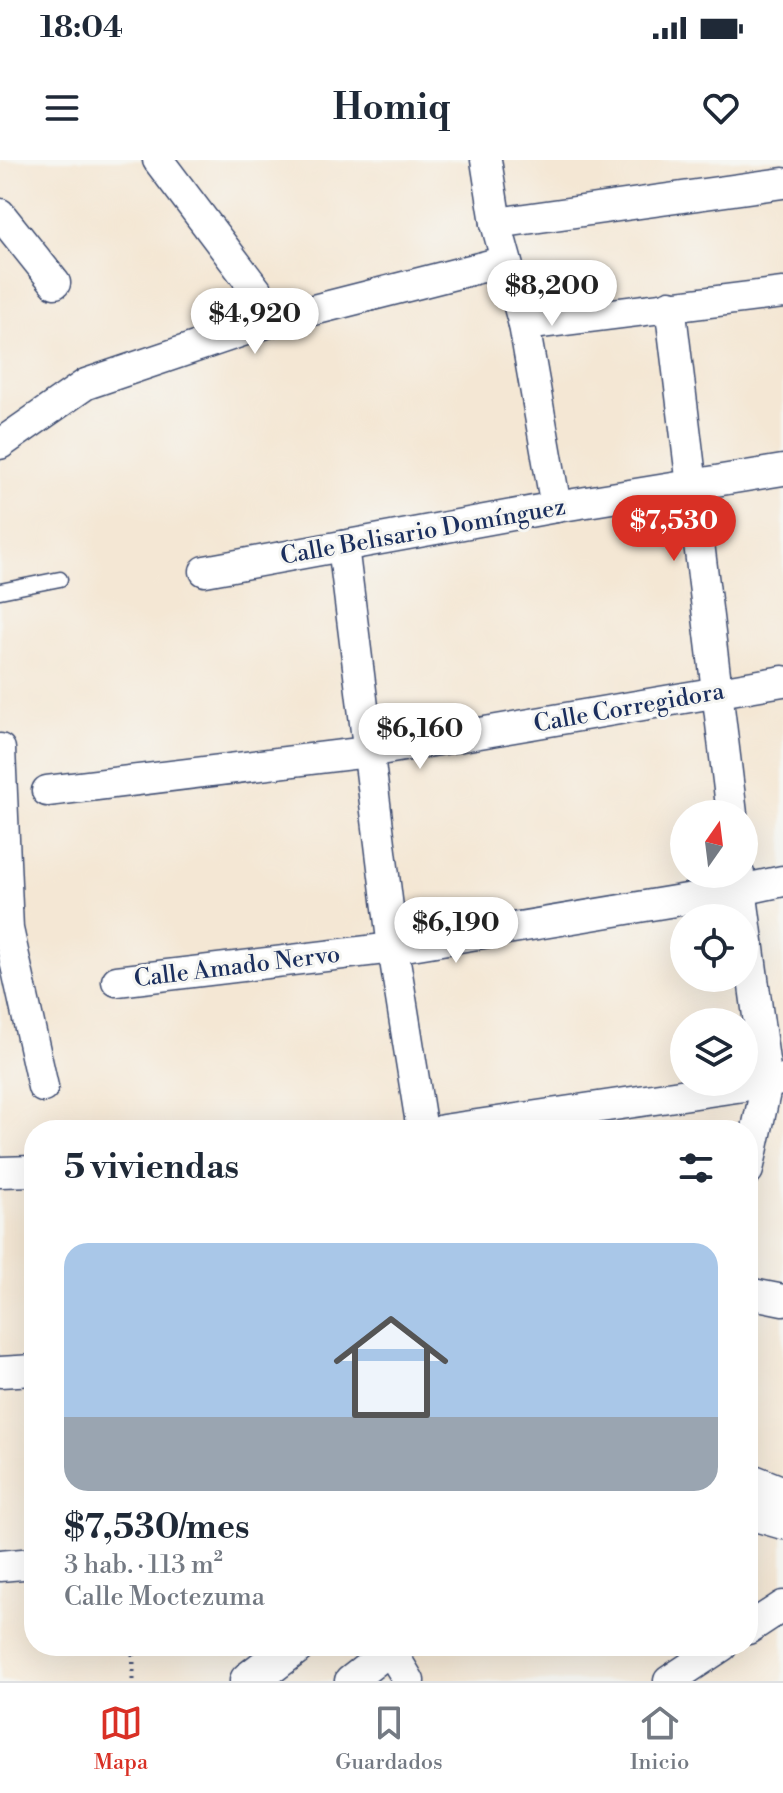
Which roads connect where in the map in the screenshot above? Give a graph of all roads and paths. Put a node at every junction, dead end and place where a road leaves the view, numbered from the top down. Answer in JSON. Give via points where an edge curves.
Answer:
{"nodes":[{"id":1,"x":158,"y":160,"type":"edge"},
{"id":2,"x":486,"y":160,"type":"edge"},
{"id":3,"x":783,"y":183,"type":"edge"},
{"id":4,"x":0,"y":214,"type":"edge"},
{"id":5,"x":496,"y":223,"type":"junction"},
{"id":6,"x":506,"y":261,"type":"junction"},
{"id":7,"x":55,"y":283,"type":"dead end"},
{"id":8,"x":783,"y":293,"type":"edge"},
{"id":9,"x":670,"y":305,"type":"junction"},
{"id":10,"x":278,"y":319,"type":"junction"},
{"id":11,"x":524,"y":325,"type":"junction"},
{"id":12,"x":0,"y":444,"type":"edge"},
{"id":13,"x":783,"y":470,"type":"edge"},
{"id":14,"x":692,"y":485,"type":"junction"},
{"id":15,"x":556,"y":507,"type":"junction"},
{"id":16,"x":343,"y":546,"type":"junction"},
{"id":17,"x":205,"y":571,"type":"dead end"},
{"id":18,"x":60,"y":579,"type":"dead end"},
{"id":19,"x":0,"y":591,"type":"edge"},
{"id":20,"x":783,"y":681,"type":"edge"},
{"id":21,"x":718,"y":693,"type":"junction"},
{"id":22,"x":0,"y":752,"type":"edge"},
{"id":23,"x":368,"y":752,"type":"junction"},
{"id":24,"x":47,"y":791,"type":"dead end"},
{"id":25,"x":730,"y":800,"type":"edge"},
{"id":26,"x":783,"y":881,"type":"edge"},
{"id":27,"x":758,"y":882,"type":"edge"},
{"id":28,"x":708,"y":888,"type":"edge"},
{"id":29,"x":741,"y":888,"type":"edge"},
{"id":30,"x":4,"y":930,"type":"edge"},
{"id":31,"x":393,"y":948,"type":"junction"},
{"id":32,"x":117,"y":981,"type":"dead end"},
{"id":33,"x":778,"y":1084,"type":"edge"},
{"id":34,"x":43,"y":1087,"type":"dead end"},
{"id":35,"x":420,"y":1120,"type":"edge"},
{"id":36,"x":516,"y":1120,"type":"edge"},
{"id":37,"x":758,"y":1141,"type":"edge"},
{"id":38,"x":24,"y":1171,"type":"edge"},
{"id":39,"x":0,"y":1172,"type":"edge"},
{"id":40,"x":758,"y":1295,"type":"edge"},
{"id":41,"x":783,"y":1300,"type":"edge"},
{"id":42,"x":24,"y":1371,"type":"edge"},
{"id":43,"x":0,"y":1372,"type":"edge"},
{"id":44,"x":758,"y":1486,"type":"edge"},
{"id":45,"x":783,"y":1496,"type":"edge"},
{"id":46,"x":758,"y":1517,"type":"edge"},
{"id":47,"x":783,"y":1524,"type":"edge"},
{"id":48,"x":24,"y":1564,"type":"edge"},
{"id":49,"x":0,"y":1566,"type":"edge"},
{"id":50,"x":783,"y":1606,"type":"edge"},
{"id":51,"x":758,"y":1622,"type":"edge"},
{"id":52,"x":133,"y":1656,"type":"edge"},
{"id":53,"x":282,"y":1656,"type":"edge"},
{"id":54,"x":380,"y":1656,"type":"edge"},
{"id":55,"x":396,"y":1656,"type":"edge"},
{"id":56,"x":707,"y":1656,"type":"edge"},
{"id":57,"x":133,"y":1681,"type":"edge"},
{"id":58,"x":249,"y":1681,"type":"edge"},
{"id":59,"x":350,"y":1681,"type":"edge"},
{"id":60,"x":409,"y":1681,"type":"edge"},
{"id":61,"x":669,"y":1681,"type":"edge"}],
"edges":[{"from":1,"to":10,"type":"street"},
{"from":2,"to":5,"type":"street"},
{"from":3,"to":5,"type":"street"},
{"from":4,"to":7,"type":"street"},
{"from":5,"to":6,"type":"street"},
{"from":6,"to":10,"type":"street"},
{"from":6,"to":11,"type":"street"},
{"from":8,"to":9,"type":"street"},
{"from":9,"to":11,"type":"street"},
{"from":9,"to":14,"type":"street"},
{"from":10,"to":12,"type":"street","via":[[86,384]]},
{"from":11,"to":15,"type":"street"},
{"from":13,"to":14,"type":"street","name":"Calle Belisario Domínguez"},
{"from":14,"to":15,"type":"street","name":"Calle Belisario Domínguez"},
{"from":14,"to":21,"type":"street"},
{"from":15,"to":16,"type":"street","name":"Calle Belisario Domínguez"},
{"from":16,"to":17,"type":"street","name":"Calle Belisario Domínguez"},
{"from":16,"to":23,"type":"street"},
{"from":18,"to":19,"type":"lane"},
{"from":20,"to":21,"type":"street","name":"Calle Corregidora"},
{"from":21,"to":23,"type":"street","name":"Calle Corregidora"},
{"from":21,"to":25,"type":"street"},
{"from":22,"to":30,"type":"street"},
{"from":23,"to":24,"type":"street","name":"Calle Corregidora"},
{"from":23,"to":31,"type":"street"},
{"from":26,"to":27,"type":"street","name":"Calle Amado Nervo"},
{"from":28,"to":31,"type":"street","name":"Calle Amado Nervo"},
{"from":29,"to":33,"type":"street"},
{"from":30,"to":34,"type":"street"},
{"from":31,"to":32,"type":"street","name":"Calle Amado Nervo"},
{"from":31,"to":35,"type":"street"},
{"from":33,"to":36,"type":"street"},
{"from":33,"to":37,"type":"street"},
{"from":38,"to":39,"type":"street"},
{"from":40,"to":41,"type":"street"},
{"from":42,"to":43,"type":"street"},
{"from":44,"to":45,"type":"street"},
{"from":46,"to":47,"type":"street"},
{"from":48,"to":49,"type":"street"},
{"from":50,"to":51,"type":"street"},
{"from":52,"to":57,"type":"path"},
{"from":53,"to":58,"type":"street"},
{"from":54,"to":59,"type":"street"},
{"from":55,"to":60,"type":"street"},
{"from":56,"to":61,"type":"street"}]}
